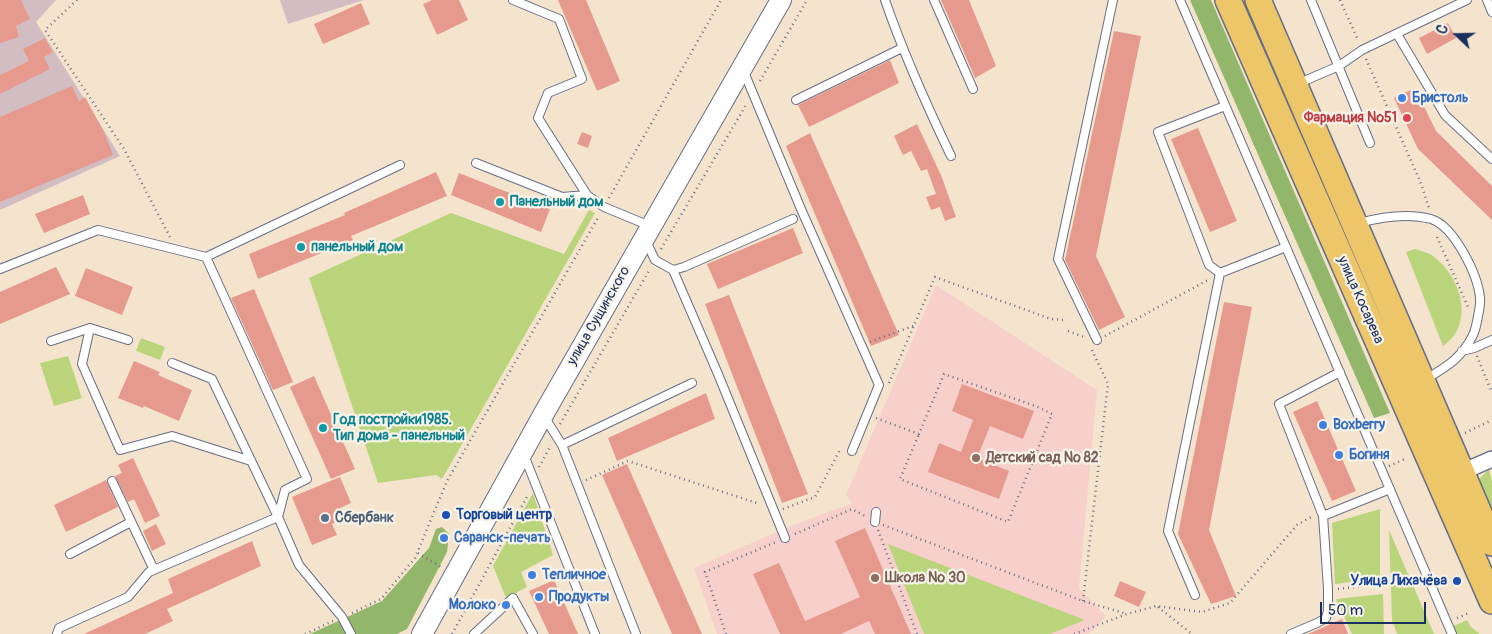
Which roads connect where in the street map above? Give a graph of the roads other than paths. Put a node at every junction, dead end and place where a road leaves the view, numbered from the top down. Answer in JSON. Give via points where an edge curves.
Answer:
{"nodes":[{"id":1,"x":513,"y":0,"type":"edge"},
{"id":2,"x":534,"y":0,"type":"edge"},
{"id":3,"x":781,"y":0,"type":"edge"},
{"id":4,"x":885,"y":0,"type":"edge"},
{"id":5,"x":934,"y":0,"type":"edge"},
{"id":6,"x":1113,"y":0,"type":"edge"},
{"id":7,"x":1180,"y":0,"type":"edge"},
{"id":8,"x":1228,"y":0,"type":"edge"},
{"id":9,"x":1258,"y":0,"type":"edge"},
{"id":10,"x":1311,"y":0,"type":"edge"},
{"id":11,"x":1467,"y":0,"type":"edge"},
{"id":12,"x":1487,"y":0,"type":"edge"},
{"id":13,"x":537,"y":9,"type":"junction"},
{"id":14,"x":1492,"y":12,"type":"edge"},
{"id":15,"x":1397,"y":34,"type":"junction"},
{"id":16,"x":902,"y":48,"type":"junction"},
{"id":17,"x":1339,"y":66,"type":"junction"},
{"id":18,"x":742,"y":68,"type":"junction"},
{"id":19,"x":1295,"y":84,"type":"junction"},
{"id":20,"x":973,"y":89,"type":"dead end"},
{"id":21,"x":796,"y":100,"type":"dead end"},
{"id":22,"x":1225,"y":106,"type":"junction"},
{"id":23,"x":1370,"y":144,"type":"dead end"},
{"id":24,"x":951,"y":156,"type":"dead end"},
{"id":25,"x":1492,"y":159,"type":"edge"},
{"id":26,"x":476,"y":163,"type":"dead end"},
{"id":27,"x":400,"y":165,"type":"dead end"},
{"id":28,"x":587,"y":196,"type":"junction"},
{"id":29,"x":793,"y":219,"type":"dead end"},
{"id":30,"x":1355,"y":224,"type":"junction"},
{"id":31,"x":647,"y":232,"type":"junction"},
{"id":32,"x":1286,"y":247,"type":"junction"},
{"id":33,"x":206,"y":257,"type":"junction"},
{"id":34,"x":0,"y":269,"type":"edge"},
{"id":35,"x":673,"y":270,"type":"junction"},
{"id":36,"x":1220,"y":273,"type":"junction"},
{"id":37,"x":90,"y":328,"type":"junction"},
{"id":38,"x":128,"y":340,"type":"dead end"},
{"id":39,"x":1492,"y":340,"type":"edge"},
{"id":40,"x":51,"y":341,"type":"dead end"},
{"id":41,"x":1093,"y":342,"type":"road end"},
{"id":42,"x":1462,"y":351,"type":"junction"},
{"id":43,"x":172,"y":363,"type":"dead end"},
{"id":44,"x":1340,"y":372,"type":"junction"},
{"id":45,"x":1422,"y":382,"type":"junction"},
{"id":46,"x":692,"y":384,"type":"dead end"},
{"id":47,"x":543,"y":415,"type":"junction"},
{"id":48,"x":562,"y":444,"type":"junction"},
{"id":49,"x":852,"y":451,"type":"dead end"},
{"id":50,"x":523,"y":453,"type":"junction"},
{"id":51,"x":1492,"y":459,"type":"edge"},
{"id":52,"x":251,"y":461,"type":"junction"},
{"id":53,"x":1451,"y":477,"type":"junction"},
{"id":54,"x":112,"y":481,"type":"dead end"},
{"id":55,"x":1390,"y":489,"type":"junction"},
{"id":56,"x":876,"y":512,"type":"dead end"},
{"id":57,"x":1323,"y":514,"type":"junction"},
{"id":58,"x":278,"y":517,"type":"junction"},
{"id":59,"x":131,"y":522,"type":"junction"},
{"id":60,"x":875,"y":522,"type":"road end"},
{"id":61,"x":785,"y":538,"type":"road end"},
{"id":62,"x":1492,"y":543,"type":"edge"},
{"id":63,"x":70,"y":554,"type":"dead end"},
{"id":64,"x":154,"y":570,"type":"junction"},
{"id":65,"x":1195,"y":595,"type":"dead end"},
{"id":66,"x":1492,"y":601,"type":"edge"},
{"id":67,"x":57,"y":634,"type":"edge"},
{"id":68,"x":351,"y":634,"type":"edge"},
{"id":69,"x":422,"y":634,"type":"edge"},
{"id":70,"x":474,"y":634,"type":"edge"},
{"id":71,"x":533,"y":634,"type":"edge"},
{"id":72,"x":595,"y":634,"type":"edge"},
{"id":73,"x":636,"y":634,"type":"edge"},
{"id":74,"x":1291,"y":634,"type":"edge"},
{"id":75,"x":1452,"y":634,"type":"edge"}],
"edges":[{"from":1,"to":13,"type":"lane"},
{"from":2,"to":13,"type":"lane"},
{"from":3,"to":18,"type":"street","name":"улица Сущинского"},
{"from":4,"to":16,"type":"lane"},
{"from":5,"to":20,"type":"lane"},
{"from":6,"to":41,"type":"lane","via":[[1058,259]]},
{"from":7,"to":22,"type":"lane"},
{"from":8,"to":53,"type":"main road","name":"улица Косарева"},
{"from":9,"to":19,"type":"main road","name":"улица Косарева"},
{"from":10,"to":17,"type":"lane"},
{"from":11,"to":15,"type":"lane"},
{"from":12,"to":14,"type":"lane"},
{"from":13,"to":28,"type":"lane","via":[[559,19],[582,78],[548,93],[538,118]]},
{"from":15,"to":17,"type":"lane","via":[[1362,50]]},
{"from":15,"to":25,"type":"lane","via":[[1445,115]]},
{"from":16,"to":21,"type":"lane"},
{"from":16,"to":24,"type":"lane"},
{"from":17,"to":19,"type":"lane"},
{"from":17,"to":23,"type":"lane"},
{"from":18,"to":31,"type":"street","name":"улица Сущинского"},
{"from":18,"to":49,"type":"lane","via":[[879,385]]},
{"from":19,"to":30,"type":"main road","name":"улица Косарева"},
{"from":22,"to":32,"type":"lane"},
{"from":22,"to":36,"type":"lane","via":[[1158,132],[1209,265]]},
{"from":26,"to":28,"type":"lane","via":[[562,197]]},
{"from":27,"to":33,"type":"lane"},
{"from":28,"to":31,"type":"lane"},
{"from":29,"to":35,"type":"lane"},
{"from":30,"to":42,"type":"lane","via":[[1381,217],[1432,219],[1454,236],[1470,263],[1480,298],[1473,335]]},
{"from":30,"to":45,"type":"main road","name":"улица Косарева"},
{"from":31,"to":35,"type":"lane","via":[[655,260]]},
{"from":31,"to":47,"type":"street","name":"улица Сущинского"},
{"from":32,"to":36,"type":"lane"},
{"from":32,"to":44,"type":"lane"},
{"from":33,"to":34,"type":"lane","via":[[98,230]]},
{"from":33,"to":58,"type":"lane","via":[[308,479],[285,490]]},
{"from":35,"to":61,"type":"lane"},
{"from":36,"to":65,"type":"lane","via":[[1168,530]]},
{"from":37,"to":38,"type":"lane"},
{"from":37,"to":40,"type":"lane"},
{"from":37,"to":52,"type":"lane","via":[[82,364],[120,450],[172,436]]},
{"from":39,"to":42,"type":"lane"},
{"from":42,"to":45,"type":"lane","via":[[1455,362]]},
{"from":43,"to":52,"type":"lane","via":[[212,379]]},
{"from":44,"to":55,"type":"lane"},
{"from":44,"to":57,"type":"lane","via":[[1279,404]]},
{"from":45,"to":53,"type":"main road","name":"улица Косарева"},
{"from":46,"to":48,"type":"lane"},
{"from":47,"to":48,"type":"lane"},
{"from":47,"to":50,"type":"street","name":"улица Сущинского"},
{"from":48,"to":73,"type":"lane"},
{"from":50,"to":69,"type":"street","name":"улица Сущинского"},
{"from":50,"to":72,"type":"lane"},
{"from":51,"to":53,"type":"street"},
{"from":52,"to":58,"type":"lane"},
{"from":53,"to":62,"type":"main road","name":"улица Косарева"},
{"from":53,"to":66,"type":"main road","name":"улица Косарева"},
{"from":54,"to":59,"type":"lane"},
{"from":55,"to":57,"type":"lane"},
{"from":55,"to":75,"type":"lane"},
{"from":56,"to":60,"type":"lane"},
{"from":57,"to":74,"type":"lane","via":[[1328,611],[1326,618]]},
{"from":58,"to":64,"type":"lane"},
{"from":58,"to":68,"type":"lane","via":[[299,566],[342,617]]},
{"from":59,"to":63,"type":"lane"},
{"from":59,"to":64,"type":"lane"},
{"from":64,"to":67,"type":"lane","via":[[128,597],[60,628]]},
{"from":70,"to":71,"type":"lane","via":[[513,598]]}]}
